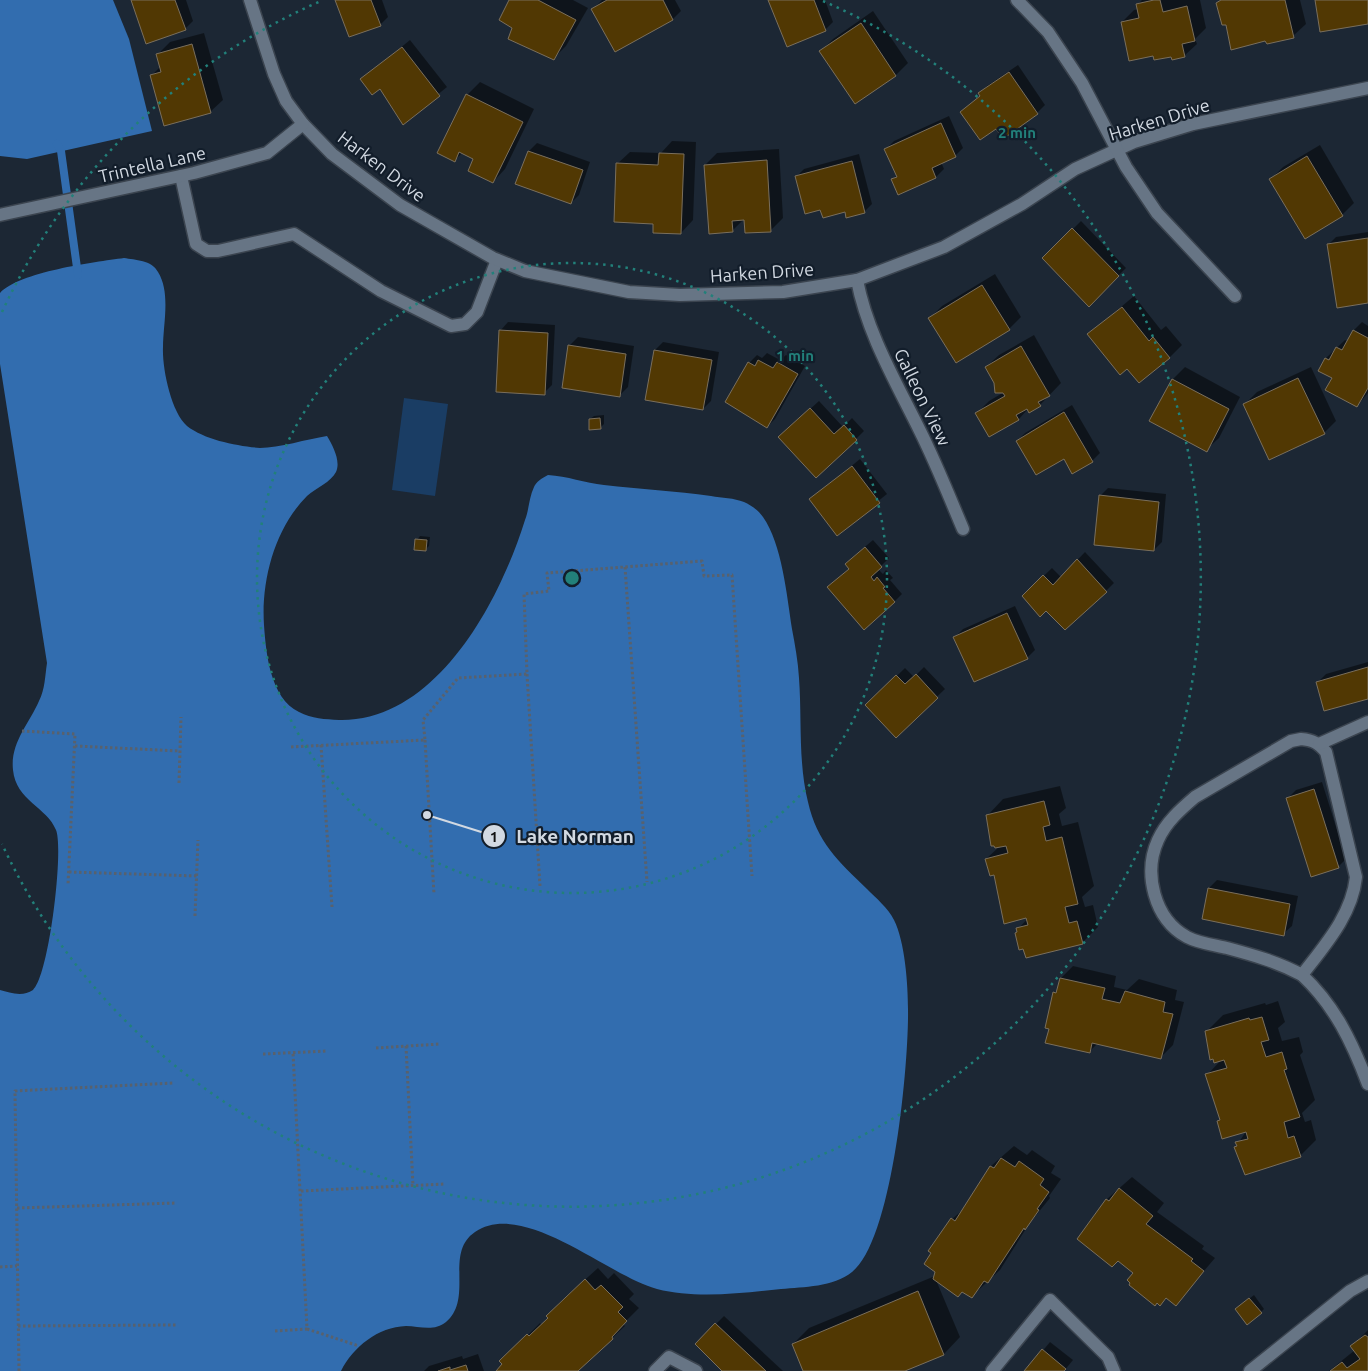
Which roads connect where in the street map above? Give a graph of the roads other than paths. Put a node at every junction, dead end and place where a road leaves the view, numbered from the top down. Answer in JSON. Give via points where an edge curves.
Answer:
{"nodes":[{"id":1,"x":250,"y":0,"type":"edge"},
{"id":2,"x":1017,"y":0,"type":"edge"},
{"id":3,"x":1368,"y":88,"type":"edge"},
{"id":4,"x":302,"y":124,"type":"junction"},
{"id":5,"x":1116,"y":149,"type":"junction"},
{"id":6,"x":181,"y":176,"type":"junction"},
{"id":7,"x":0,"y":215,"type":"edge"},
{"id":8,"x":497,"y":260,"type":"junction"},
{"id":9,"x":857,"y":280,"type":"junction"},
{"id":10,"x":1235,"y":296,"type":"dead end"},
{"id":11,"x":963,"y":529,"type":"dead end"},
{"id":12,"x":1368,"y":722,"type":"edge"},
{"id":13,"x":1319,"y":744,"type":"junction"},
{"id":14,"x":1302,"y":975,"type":"junction"},
{"id":15,"x":1368,"y":1084,"type":"edge"},
{"id":16,"x":1368,"y":1281,"type":"edge"},
{"id":17,"x":655,"y":1371,"type":"edge"},
{"id":18,"x":696,"y":1371,"type":"edge"},
{"id":19,"x":992,"y":1371,"type":"edge"},
{"id":20,"x":1114,"y":1371,"type":"edge"},
{"id":21,"x":1250,"y":1371,"type":"edge"}],
"edges":[{"from":1,"to":4,"type":"street","name":"Harken Drive","via":[[274,74],[286,101]]},
{"from":2,"to":5,"type":"street","via":[[1048,32],[1082,83]]},
{"from":3,"to":5,"type":"street","name":"Harken Drive","via":[[1193,124]]},
{"from":4,"to":6,"type":"street","name":"Trintella Lane","via":[[267,153]]},
{"from":4,"to":8,"type":"street","name":"Harken Drive","via":[[332,154],[400,205]]},
{"from":5,"to":9,"type":"street","name":"Harken Drive","via":[[1074,169],[1022,204],[944,247]]},
{"from":5,"to":10,"type":"street","via":[[1157,214]]},
{"from":6,"to":7,"type":"street","name":"Trintella Lane"},
{"from":6,"to":8,"type":"street","via":[[196,244],[206,251],[294,234],[382,291],[451,326],[465,324],[477,312]]},
{"from":8,"to":9,"type":"street","name":"Harken Drive","via":[[525,271],[573,282],[629,292],[680,295],[783,292]]},
{"from":9,"to":11,"type":"street","name":"Galleon View","via":[[870,326],[932,455]]},
{"from":12,"to":13,"type":"street"},
{"from":13,"to":14,"type":"street","via":[[1326,752],[1356,877],[1347,911]]},
{"from":13,"to":14,"type":"street","via":[[1311,740],[1290,741],[1195,797],[1167,824],[1157,840],[1151,876],[1154,896],[1164,914],[1176,930],[1188,938],[1259,957]]},
{"from":14,"to":15,"type":"street","via":[[1341,1021]]},
{"from":16,"to":21,"type":"street"},
{"from":17,"to":18,"type":"street","via":[[669,1357]]},
{"from":19,"to":20,"type":"street","via":[[1050,1300],[1108,1356]]}]}
